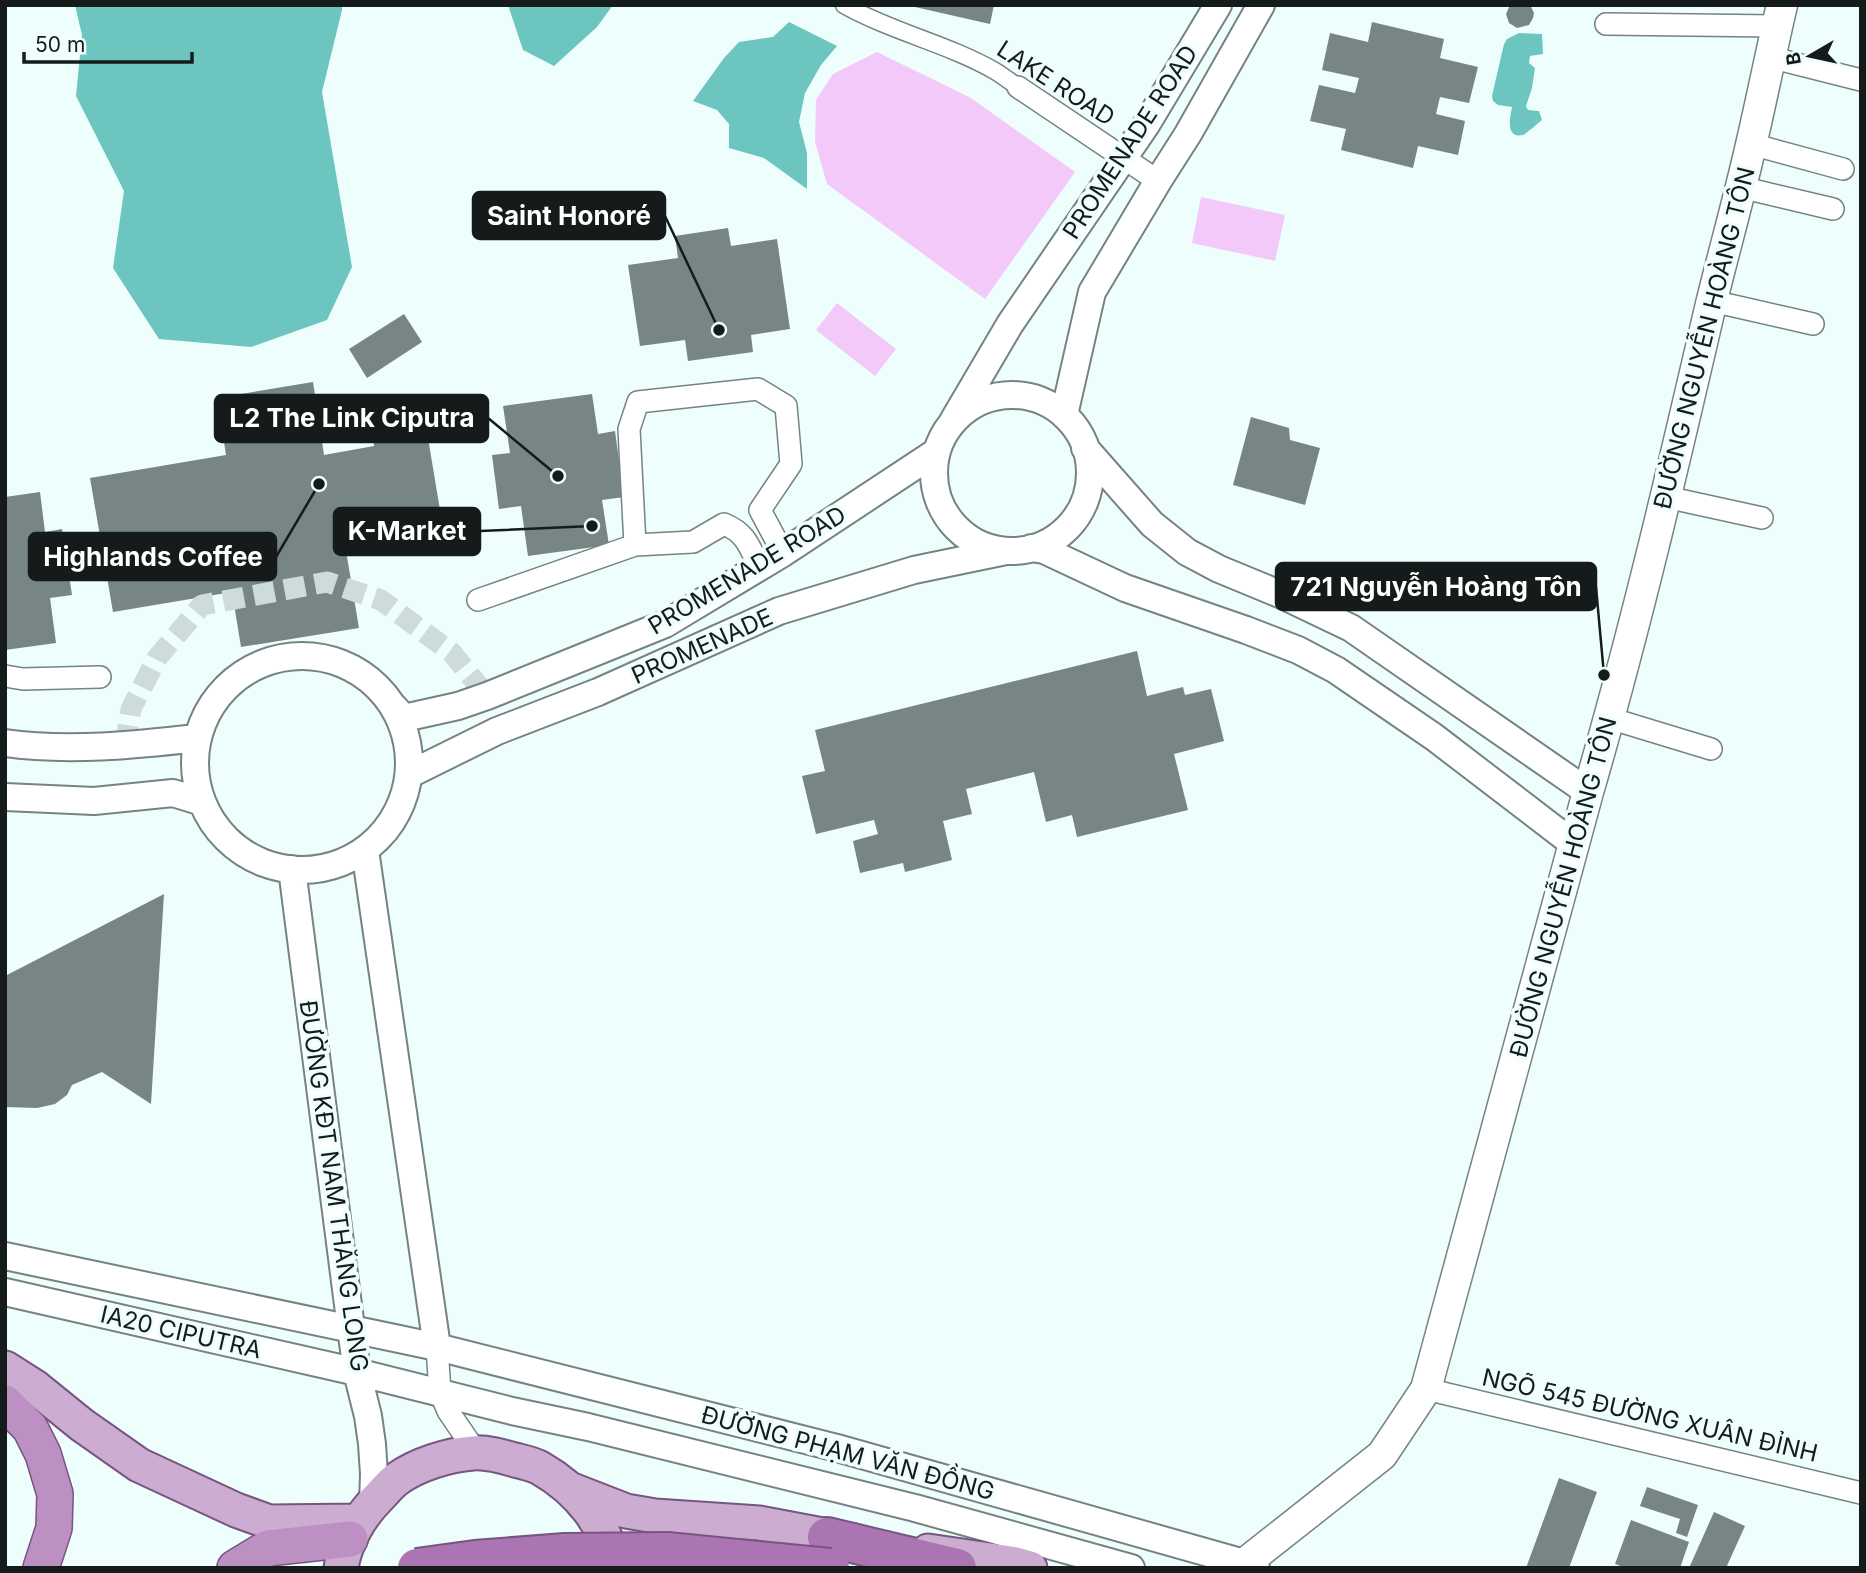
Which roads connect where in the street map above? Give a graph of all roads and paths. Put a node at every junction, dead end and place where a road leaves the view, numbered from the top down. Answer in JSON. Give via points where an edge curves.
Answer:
{"nodes":[{"id":1,"x":844,"y":5,"type":"edge"},
{"id":2,"x":1218,"y":5,"type":"edge"},
{"id":3,"x":1261,"y":5,"type":"edge"},
{"id":4,"x":1779,"y":16,"type":"edge"},
{"id":5,"x":1606,"y":24,"type":"dead end"},
{"id":6,"x":1769,"y":57,"type":"junction"},
{"id":7,"x":1861,"y":80,"type":"edge"},
{"id":8,"x":1018,"y":87,"type":"joint"},
{"id":9,"x":1751,"y":144,"type":"junction"},
{"id":10,"x":1124,"y":158,"type":"junction"},
{"id":11,"x":1843,"y":169,"type":"dead end"},
{"id":12,"x":1158,"y":181,"type":"junction"},
{"id":13,"x":1741,"y":187,"type":"junction"},
{"id":14,"x":1833,"y":209,"type":"dead end"},
{"id":15,"x":1712,"y":301,"type":"junction"},
{"id":16,"x":1813,"y":324,"type":"dead end"},
{"id":17,"x":1064,"y":415,"type":"junction"},
{"id":18,"x":953,"y":421,"type":"junction"},
{"id":19,"x":1086,"y":448,"type":"junction"},
{"id":20,"x":936,"y":452,"type":"junction"},
{"id":21,"x":1666,"y":497,"type":"junction"},
{"id":22,"x":1762,"y":518,"type":"dead end"},
{"id":23,"x":635,"y":545,"type":"junction"},
{"id":24,"x":1019,"y":550,"type":"junction"},
{"id":25,"x":783,"y":553,"type":"junction"},
{"id":26,"x":760,"y":566,"type":"junction"},
{"id":27,"x":478,"y":600,"type":"dead end"},
{"id":28,"x":5,"y":676,"type":"edge"},
{"id":29,"x":100,"y":677,"type":"dead end"},
{"id":30,"x":394,"y":707,"type":"junction"},
{"id":31,"x":1609,"y":718,"type":"junction"},
{"id":32,"x":197,"y":738,"type":"junction"},
{"id":33,"x":5,"y":743,"type":"edge"},
{"id":34,"x":1711,"y":750,"type":"dead end"},
{"id":35,"x":410,"y":774,"type":"junction"},
{"id":36,"x":1588,"y":792,"type":"junction"},
{"id":37,"x":5,"y":797,"type":"edge"},
{"id":38,"x":199,"y":801,"type":"junction"},
{"id":39,"x":1574,"y":845,"type":"junction"},
{"id":40,"x":365,"y":850,"type":"junction"},
{"id":41,"x":292,"y":869,"type":"junction"},
{"id":42,"x":5,"y":1256,"type":"edge"},
{"id":43,"x":5,"y":1293,"type":"edge"},
{"id":44,"x":351,"y":1328,"type":"junction"},
{"id":45,"x":437,"y":1347,"type":"junction"},
{"id":46,"x":5,"y":1368,"type":"edge"},
{"id":47,"x":357,"y":1372,"type":"junction"},
{"id":48,"x":1426,"y":1389,"type":"junction"},
{"id":49,"x":440,"y":1392,"type":"junction"},
{"id":50,"x":5,"y":1404,"type":"edge"},
{"id":51,"x":476,"y":1452,"type":"junction"},
{"id":52,"x":572,"y":1490,"type":"junction"},
{"id":53,"x":1861,"y":1493,"type":"edge"},
{"id":54,"x":356,"y":1533,"type":"edge"},
{"id":55,"x":829,"y":1552,"type":"edge"},
{"id":56,"x":1246,"y":1566,"type":"edge"},
{"id":57,"x":41,"y":1568,"type":"edge"},
{"id":58,"x":234,"y":1568,"type":"edge"},
{"id":59,"x":416,"y":1568,"type":"edge"},
{"id":60,"x":614,"y":1568,"type":"edge"},
{"id":61,"x":906,"y":1568,"type":"edge"},
{"id":62,"x":957,"y":1568,"type":"edge"},
{"id":63,"x":1030,"y":1568,"type":"edge"},
{"id":64,"x":1131,"y":1568,"type":"edge"}],
"edges":[{"from":1,"to":8,"type":"street","name":"LAKE ROAD","via":[[995,71]]},
{"from":2,"to":10,"type":"street","name":"PROMENADE ROAD"},
{"from":3,"to":12,"type":"street","name":"PROMENADE ROAD"},
{"from":4,"to":5,"type":"street"},
{"from":4,"to":6,"type":"main road","name":"ĐƯỜNG NGUYỄN HOÀNG TÔN"},
{"from":6,"to":7,"type":"street"},
{"from":6,"to":9,"type":"main road","name":"ĐƯỜNG NGUYỄN HOÀNG TÔN"},
{"from":8,"to":10,"type":"street","name":"LAKE ROAD"},
{"from":9,"to":11,"type":"street"},
{"from":9,"to":13,"type":"main road","name":"ĐƯỜNG NGUYỄN HOÀNG TÔN"},
{"from":10,"to":12,"type":"street","name":"LAKE ROAD"},
{"from":10,"to":18,"type":"street","name":"PROMENADE ROAD","via":[[1010,324]]},
{"from":12,"to":17,"type":"street","name":"PROMENADE ROAD","via":[[1092,292]]},
{"from":13,"to":14,"type":"street"},
{"from":13,"to":15,"type":"main road","name":"ĐƯỜNG NGUYỄN HOÀNG TÔN"},
{"from":15,"to":16,"type":"street"},
{"from":15,"to":21,"type":"main road","name":"ĐƯỜNG NGUYỄN HOÀNG TÔN"},
{"from":17,"to":18,"type":"street","via":[[1032,397],[1007,394],[983,400]]},
{"from":17,"to":19,"type":"street"},
{"from":18,"to":20,"type":"street"},
{"from":19,"to":24,"type":"street","via":[[1089,484],[1076,518],[1048,542]]},
{"from":19,"to":36,"type":"street","via":[[1152,524],[1187,552],[1351,628]]},
{"from":20,"to":24,"type":"street","via":[[938,498],[948,518],[964,535],[984,546]]},
{"from":20,"to":25,"type":"street","name":"PROMENADE ROAD"},
{"from":21,"to":22,"type":"street"},
{"from":21,"to":31,"type":"main road","name":"ĐƯỜNG NGUYỄN HOÀNG TÔN"},
{"from":23,"to":25,"type":"street","via":[[629,429],[638,402],[758,389],[786,406],[791,464],[760,510]]},
{"from":23,"to":26,"type":"street","via":[[693,542],[724,524],[737,529]]},
{"from":23,"to":27,"type":"street"},
{"from":24,"to":35,"type":"street","name":"PROMENADE","via":[[914,570],[779,611],[598,692],[497,731]]},
{"from":24,"to":39,"type":"street","via":[[1044,550],[1125,588],[1246,629],[1336,670],[1434,737]]},
{"from":25,"to":26,"type":"street","name":"PROMENADE ROAD"},
{"from":26,"to":30,"type":"street","name":"PROMENADE ROAD","via":[[665,624],[487,696],[404,718]]},
{"from":28,"to":29,"type":"street"},
{"from":30,"to":32,"type":"street","via":[[374,682],[347,665],[317,656],[285,656],[255,666],[229,684],[209,709]]},
{"from":30,"to":35,"type":"street","via":[[405,732]]},
{"from":31,"to":34,"type":"street"},
{"from":31,"to":36,"type":"main road","name":"ĐƯỜNG NGUYỄN HOÀNG TÔN"},
{"from":32,"to":33,"type":"street","via":[[125,746]]},
{"from":32,"to":38,"type":"street"},
{"from":35,"to":40,"type":"street","via":[[390,826]]},
{"from":36,"to":39,"type":"main road","name":"ĐƯỜNG NGUYỄN HOÀNG TÔN"},
{"from":37,"to":38,"type":"street","via":[[94,801],[173,793]]},
{"from":38,"to":41,"type":"street","via":[[228,841],[252,858]]},
{"from":39,"to":48,"type":"main road","name":"ĐƯỜNG NGUYỄN HOÀNG TÔN"},
{"from":40,"to":41,"type":"street","via":[[330,867]]},
{"from":40,"to":45,"type":"street"},
{"from":41,"to":44,"type":"street","name":"ĐƯỜNG KĐT NAM THĂNG LONG"},
{"from":42,"to":44,"type":"street","name":"IA20 CIPUTRA"},
{"from":43,"to":47,"type":"street","name":"IA20 CIPUTRA"},
{"from":44,"to":45,"type":"street","name":"IA20 CIPUTRA"},
{"from":44,"to":47,"type":"street","name":"ĐƯỜNG KĐT NAM THĂNG LONG"},
{"from":45,"to":49,"type":"street"},
{"from":45,"to":56,"type":"street","name":"ĐƯỜNG PHẠM VĂN ĐỒNG","via":[[837,1448]]},
{"from":46,"to":54,"type":"main road","via":[[139,1465],[269,1522]]},
{"from":47,"to":49,"type":"street","name":"ĐƯỜNG PHẠM VĂN ĐỒNG"},
{"from":47,"to":54,"type":"street","name":"ĐƯỜNG KĐT NAM THĂNG LONG","via":[[368,1416],[374,1474]]},
{"from":48,"to":53,"type":"street","name":"NGÕ 545 ĐƯỜNG XUÂN ĐỈNH"},
{"from":48,"to":56,"type":"main road","name":"ĐƯỜNG NGUYỄN HOÀNG TÔN","via":[[1382,1455]]},
{"from":49,"to":51,"type":"street"},
{"from":49,"to":64,"type":"street","name":"ĐƯỜNG PHẠM VĂN ĐỒNG","via":[[915,1508]]},
{"from":50,"to":57,"type":"highway","via":[[30,1428],[55,1494],[54,1528]]},
{"from":51,"to":52,"type":"main road","via":[[538,1467]]},
{"from":51,"to":54,"type":"main road","via":[[420,1466],[397,1479]]},
{"from":52,"to":55,"type":"main road","via":[[636,1513],[760,1523]]},
{"from":52,"to":60,"type":"main road","via":[[597,1519]]},
{"from":54,"to":58,"type":"highway","via":[[268,1548]]},
{"from":55,"to":59,"type":"highway","bridge":true,"via":[[565,1553]]},
{"from":55,"to":61,"type":"main road"},
{"from":55,"to":62,"type":"highway"},
{"from":55,"to":63,"type":"main road","via":[[956,1555]]}]}
